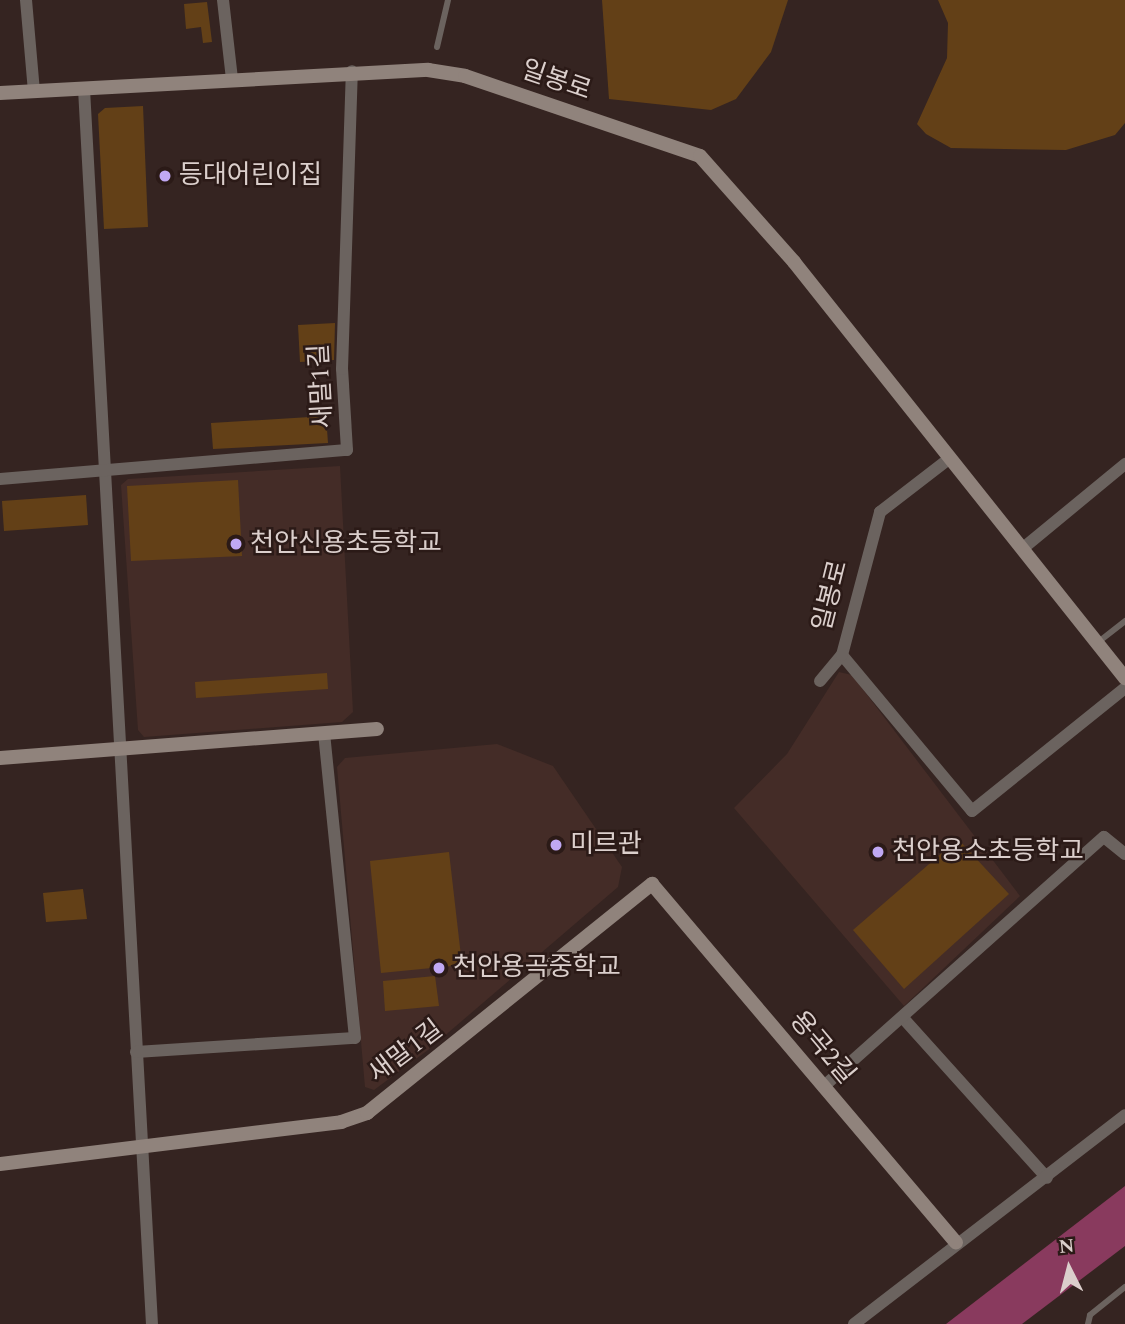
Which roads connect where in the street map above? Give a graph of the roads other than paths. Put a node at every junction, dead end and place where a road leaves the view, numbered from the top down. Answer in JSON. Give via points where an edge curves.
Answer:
{"nodes":[{"id":1,"x":26,"y":0,"type":"edge"},
{"id":2,"x":223,"y":0,"type":"edge"},
{"id":3,"x":448,"y":0,"type":"edge"},
{"id":4,"x":437,"y":47,"type":"dead end"},
{"id":5,"x":352,"y":71,"type":"junction"},
{"id":6,"x":232,"y":79,"type":"junction"},
{"id":7,"x":84,"y":89,"type":"junction"},
{"id":8,"x":34,"y":91,"type":"junction"},
{"id":9,"x":0,"y":93,"type":"edge"},
{"id":10,"x":950,"y":458,"type":"junction"},
{"id":11,"x":1125,"y":464,"type":"edge"},
{"id":12,"x":102,"y":473,"type":"junction"},
{"id":13,"x":0,"y":479,"type":"edge"},
{"id":14,"x":1022,"y":549,"type":"junction"},
{"id":15,"x":1125,"y":621,"type":"edge"},
{"id":16,"x":1097,"y":643,"type":"junction"},
{"id":17,"x":842,"y":655,"type":"junction"},
{"id":18,"x":1125,"y":678,"type":"edge"},
{"id":19,"x":820,"y":681,"type":"dead end"},
{"id":20,"x":1125,"y":688,"type":"edge"},
{"id":21,"x":377,"y":729,"type":"dead end"},
{"id":22,"x":324,"y":734,"type":"junction"},
{"id":23,"x":122,"y":751,"type":"junction"},
{"id":24,"x":0,"y":758,"type":"edge"},
{"id":25,"x":1125,"y":854,"type":"edge"},
{"id":26,"x":652,"y":884,"type":"joint"},
{"id":27,"x":903,"y":1018,"type":"junction"},
{"id":28,"x":136,"y":1052,"type":"junction"},
{"id":29,"x":823,"y":1087,"type":"junction"},
{"id":30,"x":1125,"y":1115,"type":"edge"},
{"id":31,"x":141,"y":1148,"type":"junction"},
{"id":32,"x":0,"y":1164,"type":"edge"},
{"id":33,"x":1047,"y":1178,"type":"junction"},
{"id":34,"x":956,"y":1243,"type":"junction"},
{"id":35,"x":1125,"y":1287,"type":"edge"},
{"id":36,"x":152,"y":1324,"type":"edge"},
{"id":37,"x":854,"y":1324,"type":"edge"},
{"id":38,"x":1088,"y":1324,"type":"edge"}],
"edges":[{"from":1,"to":8,"type":"street"},
{"from":2,"to":6,"type":"street"},
{"from":3,"to":4,"type":"lane"},
{"from":5,"to":6,"type":"street","name":"일봉로"},
{"from":5,"to":10,"type":"street","name":"일봉로","via":[[465,76],[714,165]]},
{"from":5,"to":12,"type":"street","name":"새말1길","via":[[342,369],[347,450]]},
{"from":6,"to":7,"type":"street","name":"일봉로"},
{"from":7,"to":8,"type":"street","name":"일봉로"},
{"from":7,"to":12,"type":"street"},
{"from":8,"to":9,"type":"street","name":"일봉로"},
{"from":10,"to":14,"type":"street","name":"일봉로"},
{"from":10,"to":17,"type":"street","name":"일봉로","via":[[880,512]]},
{"from":11,"to":14,"type":"street"},
{"from":12,"to":13,"type":"street"},
{"from":12,"to":23,"type":"street"},
{"from":14,"to":16,"type":"street","name":"일봉로"},
{"from":15,"to":16,"type":"lane"},
{"from":16,"to":18,"type":"street","name":"일봉로"},
{"from":17,"to":19,"type":"street"},
{"from":17,"to":20,"type":"street","name":"일봉로","via":[[967,809],[978,810]]},
{"from":21,"to":22,"type":"street"},
{"from":22,"to":23,"type":"street"},
{"from":22,"to":28,"type":"street","name":"새말1길","via":[[355,1038]]},
{"from":23,"to":24,"type":"street"},
{"from":23,"to":28,"type":"street"},
{"from":25,"to":27,"type":"street","via":[[1104,837]]},
{"from":26,"to":29,"type":"street","name":"용곡2길"},
{"from":26,"to":31,"type":"street","name":"새말1길","via":[[367,1113],[341,1122]]},
{"from":27,"to":29,"type":"street"},
{"from":27,"to":33,"type":"street"},
{"from":28,"to":31,"type":"street"},
{"from":29,"to":34,"type":"street","name":"용곡2길"},
{"from":30,"to":33,"type":"street"},
{"from":31,"to":32,"type":"street","name":"새말1길"},
{"from":31,"to":36,"type":"street"},
{"from":33,"to":34,"type":"street"},
{"from":34,"to":37,"type":"street"},
{"from":35,"to":38,"type":"lane","via":[[1090,1315]]}]}
